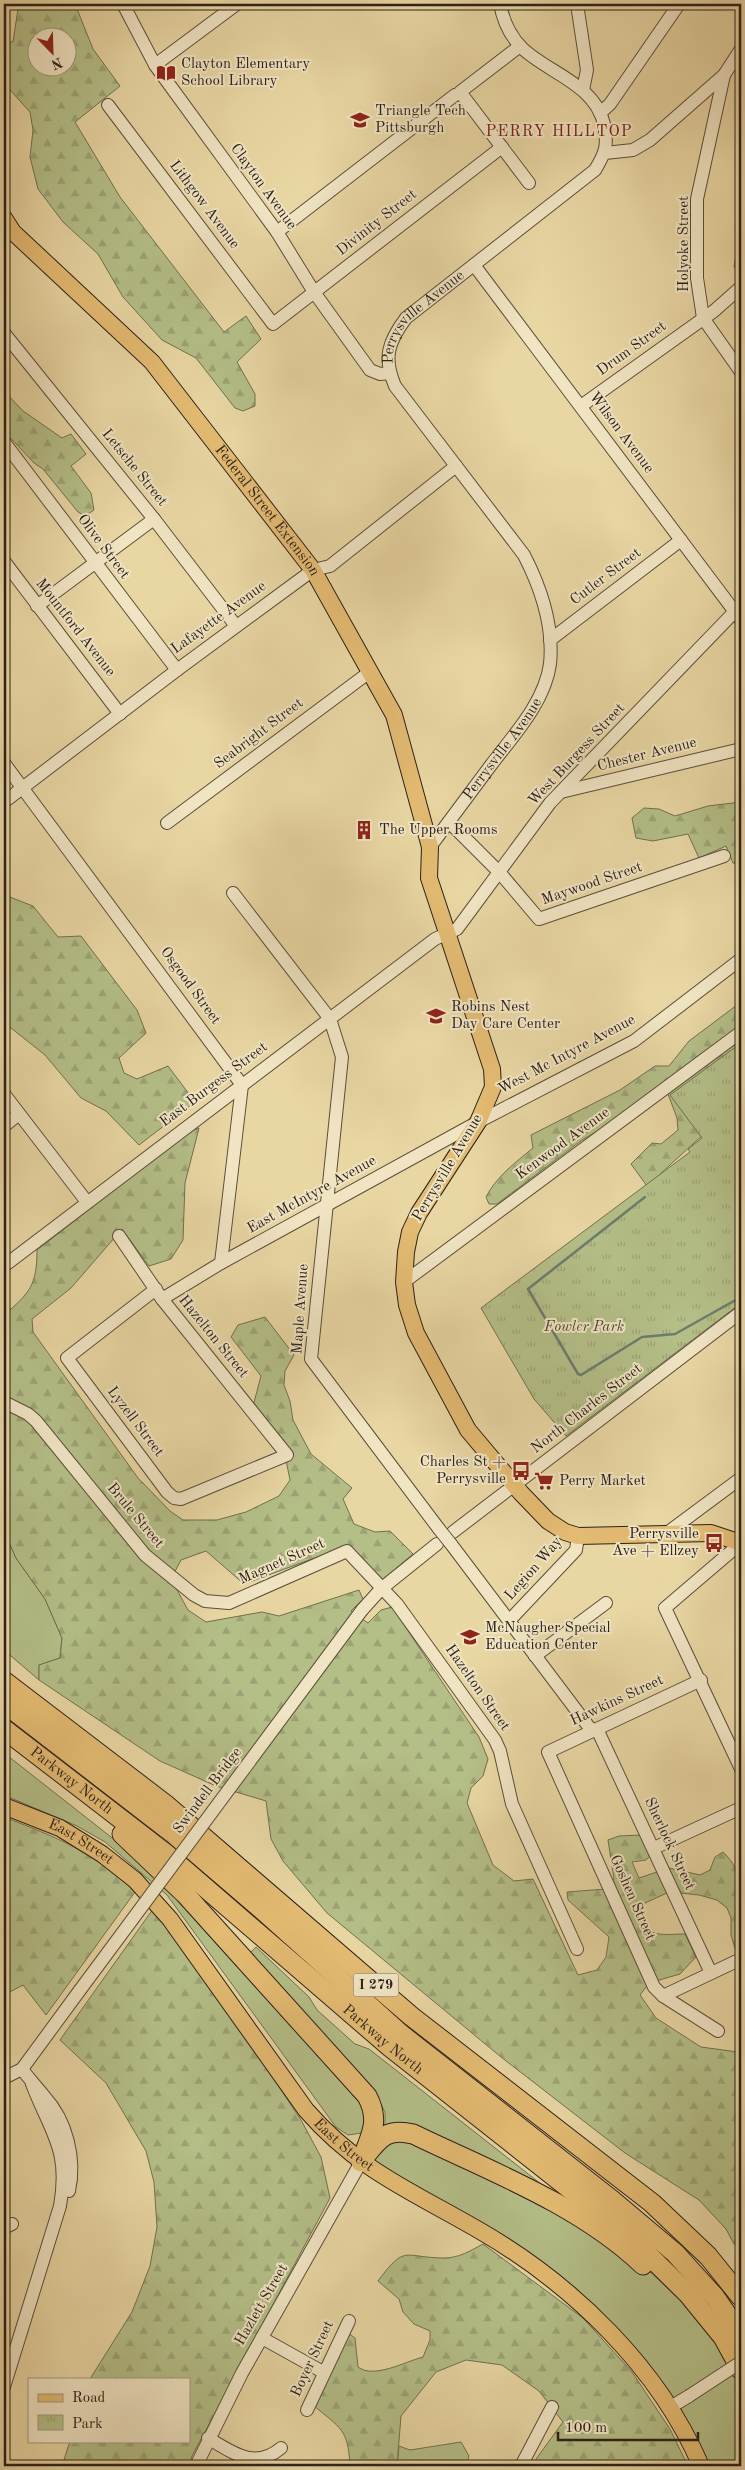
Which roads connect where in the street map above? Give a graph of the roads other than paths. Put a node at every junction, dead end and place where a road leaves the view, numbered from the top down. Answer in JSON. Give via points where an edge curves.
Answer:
{"nodes":[{"id":1,"x":122,"y":4,"type":"edge"},
{"id":2,"x":238,"y":4,"type":"edge"},
{"id":3,"x":679,"y":4,"type":"edge"},
{"id":4,"x":498,"y":6,"type":"edge"},
{"id":5,"x":580,"y":7,"type":"edge"},
{"id":6,"x":520,"y":46,"type":"junction"},
{"id":7,"x":741,"y":49,"type":"edge"},
{"id":8,"x":155,"y":65,"type":"junction"},
{"id":9,"x":724,"y":75,"type":"junction"},
{"id":10,"x":583,"y":90,"type":"junction"},
{"id":11,"x":458,"y":93,"type":"junction"},
{"id":12,"x":108,"y":106,"type":"dead end"},
{"id":13,"x":600,"y":113,"type":"junction"},
{"id":14,"x":502,"y":147,"type":"junction"},
{"id":15,"x":605,"y":153,"type":"junction"},
{"id":16,"x":529,"y":183,"type":"dead end"},
{"id":17,"x":4,"y":218,"type":"edge"},
{"id":18,"x":277,"y":232,"type":"junction"},
{"id":19,"x":8,"y":236,"type":"edge"},
{"id":20,"x":474,"y":265,"type":"junction"},
{"id":21,"x":741,"y":287,"type":"edge"},
{"id":22,"x":314,"y":292,"type":"junction"},
{"id":23,"x":703,"y":318,"type":"junction"},
{"id":24,"x":273,"y":324,"type":"joint"},
{"id":25,"x":4,"y":333,"type":"edge"},
{"id":26,"x":740,"y":366,"type":"edge"},
{"id":27,"x":390,"y":373,"type":"junction"},
{"id":28,"x":580,"y":406,"type":"junction"},
{"id":29,"x":4,"y":442,"type":"edge"},
{"id":30,"x":456,"y":466,"type":"junction"},
{"id":31,"x":154,"y":519,"type":"junction"},
{"id":32,"x":682,"y":540,"type":"junction"},
{"id":33,"x":4,"y":561,"type":"edge"},
{"id":34,"x":95,"y":564,"type":"junction"},
{"id":35,"x":313,"y":570,"type":"junction"},
{"id":36,"x":37,"y":606,"type":"junction"},
{"id":37,"x":739,"y":612,"type":"edge"},
{"id":38,"x":236,"y":626,"type":"junction"},
{"id":39,"x":550,"y":640,"type":"junction"},
{"id":40,"x":177,"y":670,"type":"junction"},
{"id":41,"x":371,"y":671,"type":"junction"},
{"id":42,"x":120,"y":714,"type":"junction"},
{"id":43,"x":741,"y":749,"type":"edge"},
{"id":44,"x":4,"y":763,"type":"edge"},
{"id":45,"x":22,"y":788,"type":"junction"},
{"id":46,"x":561,"y":792,"type":"junction"},
{"id":47,"x":4,"y":802,"type":"edge"},
{"id":48,"x":449,"y":822,"type":"junction"},
{"id":49,"x":167,"y":823,"type":"dead end"},
{"id":50,"x":430,"y":847,"type":"junction"},
{"id":51,"x":724,"y":856,"type":"dead end"},
{"id":52,"x":500,"y":873,"type":"junction"},
{"id":53,"x":233,"y":893,"type":"dead end"},
{"id":54,"x":447,"y":934,"type":"junction"},
{"id":55,"x":741,"y":959,"type":"edge"},
{"id":56,"x":330,"y":1019,"type":"junction"},
{"id":57,"x":741,"y":1032,"type":"edge"},
{"id":58,"x":242,"y":1085,"type":"junction"},
{"id":59,"x":4,"y":1094,"type":"edge"},
{"id":60,"x":19,"y":1114,"type":"junction"},
{"id":61,"x":478,"y":1122,"type":"junction"},
{"id":62,"x":4,"y":1126,"type":"edge"},
{"id":63,"x":87,"y":1202,"type":"junction"},
{"id":64,"x":326,"y":1206,"type":"junction"},
{"id":65,"x":119,"y":1236,"type":"dead end"},
{"id":66,"x":221,"y":1263,"type":"junction"},
{"id":67,"x":4,"y":1266,"type":"edge"},
{"id":68,"x":404,"y":1282,"type":"junction"},
{"id":69,"x":159,"y":1294,"type":"junction"},
{"id":70,"x":741,"y":1312,"type":"edge"},
{"id":71,"x":67,"y":1358,"type":"joint"},
{"id":72,"x":4,"y":1402,"type":"edge"},
{"id":73,"x":741,"y":1478,"type":"edge"},
{"id":74,"x":514,"y":1486,"type":"junction"},
{"id":75,"x":181,"y":1499,"type":"joint"},
{"id":76,"x":667,"y":1534,"type":"junction"},
{"id":77,"x":578,"y":1536,"type":"junction"},
{"id":78,"x":452,"y":1538,"type":"junction"},
{"id":79,"x":741,"y":1543,"type":"edge"},
{"id":80,"x":437,"y":1544,"type":"dead end"},
{"id":81,"x":347,"y":1551,"type":"joint"},
{"id":82,"x":381,"y":1588,"type":"junction"},
{"id":83,"x":229,"y":1603,"type":"joint"},
{"id":84,"x":606,"y":1603,"type":"dead end"},
{"id":85,"x":509,"y":1621,"type":"junction"},
{"id":86,"x":535,"y":1656,"type":"junction"},
{"id":87,"x":701,"y":1680,"type":"junction"},
{"id":88,"x":4,"y":1681,"type":"edge"},
{"id":89,"x":4,"y":1703,"type":"edge"},
{"id":90,"x":4,"y":1729,"type":"edge"},
{"id":91,"x":594,"y":1730,"type":"junction"},
{"id":92,"x":30,"y":1750,"type":"junction"},
{"id":93,"x":548,"y":1752,"type":"joint"},
{"id":94,"x":741,"y":1769,"type":"edge"},
{"id":95,"x":4,"y":1806,"type":"edge"},
{"id":96,"x":741,"y":1808,"type":"edge"},
{"id":97,"x":654,"y":1848,"type":"junction"},
{"id":98,"x":577,"y":1949,"type":"dead end"},
{"id":99,"x":741,"y":1959,"type":"edge"},
{"id":100,"x":711,"y":1973,"type":"junction"},
{"id":101,"x":663,"y":1996,"type":"junction"},
{"id":102,"x":718,"y":2031,"type":"dead end"},
{"id":103,"x":22,"y":2069,"type":"junction"},
{"id":104,"x":4,"y":2078,"type":"edge"},
{"id":105,"x":361,"y":2162,"type":"junction"},
{"id":106,"x":741,"y":2297,"type":"edge"},
{"id":107,"x":349,"y":2321,"type":"dead end"},
{"id":108,"x":741,"y":2335,"type":"edge"},
{"id":109,"x":262,"y":2338,"type":"junction"},
{"id":110,"x":741,"y":2362,"type":"edge"},
{"id":111,"x":741,"y":2370,"type":"edge"},
{"id":112,"x":324,"y":2372,"type":"junction"},
{"id":113,"x":741,"y":2374,"type":"edge"},
{"id":114,"x":4,"y":2387,"type":"edge"},
{"id":115,"x":552,"y":2407,"type":"dead end"},
{"id":116,"x":669,"y":2408,"type":"junction"},
{"id":117,"x":307,"y":2410,"type":"dead end"},
{"id":118,"x":208,"y":2438,"type":"junction"},
{"id":119,"x":281,"y":2448,"type":"dead end"},
{"id":120,"x":196,"y":2466,"type":"edge"},
{"id":121,"x":521,"y":2466,"type":"edge"},
{"id":122,"x":701,"y":2466,"type":"edge"}],
"edges":[{"from":1,"to":8,"type":"street","name":"Clayton Avenue"},
{"from":2,"to":8,"type":"street"},
{"from":3,"to":13,"type":"street","via":[[610,104]]},
{"from":4,"to":6,"type":"street","via":[[506,26]]},
{"from":5,"to":10,"type":"street","via":[[587,70]]},
{"from":6,"to":10,"type":"street"},
{"from":6,"to":11,"type":"street"},
{"from":7,"to":9,"type":"street"},
{"from":8,"to":18,"type":"street","name":"Clayton Avenue"},
{"from":9,"to":15,"type":"street","via":[[650,140],[633,150]]},
{"from":9,"to":23,"type":"street","name":"Holyoke Street","via":[[697,199],[697,278]]},
{"from":10,"to":13,"type":"street"},
{"from":11,"to":14,"type":"street"},
{"from":11,"to":18,"type":"street"},
{"from":12,"to":24,"type":"street","name":"Lithgow Avenue"},
{"from":13,"to":15,"type":"street","via":[[606,136]]},
{"from":14,"to":16,"type":"street"},
{"from":14,"to":22,"type":"street","name":"Divinity Street"},
{"from":15,"to":20,"type":"street","name":"Perrysville Avenue","via":[[594,170]]},
{"from":17,"to":19,"type":"main road","name":"Federal Street Extension"},
{"from":18,"to":22,"type":"street","name":"Clayton Avenue"},
{"from":19,"to":35,"type":"main road","name":"Federal Street Extension","via":[[152,362]]},
{"from":20,"to":27,"type":"street","name":"Perrysville Avenue","via":[[406,318],[395,332],[388,350]]},
{"from":20,"to":28,"type":"street","name":"Wilson Avenue"},
{"from":21,"to":23,"type":"street","name":"Drum Street"},
{"from":22,"to":24,"type":"street","name":"Divinity Street"},
{"from":22,"to":27,"type":"street","name":"Clayton Avenue","via":[[370,370]]},
{"from":23,"to":26,"type":"street","name":"Holyoke Street"},
{"from":23,"to":28,"type":"street","name":"Drum Street"},
{"from":25,"to":31,"type":"street","name":"Letsche Street"},
{"from":27,"to":30,"type":"street","name":"Perrysville Avenue","via":[[395,386]]},
{"from":28,"to":32,"type":"street","name":"Wilson Avenue"},
{"from":29,"to":34,"type":"street","name":"Olive Street"},
{"from":30,"to":35,"type":"street","name":"Lafayette Avenue","via":[[330,566]]},
{"from":30,"to":39,"type":"street","name":"Perrysville Avenue","via":[[524,554],[546,608]]},
{"from":31,"to":34,"type":"street"},
{"from":31,"to":38,"type":"street","name":"Letsche Street"},
{"from":32,"to":37,"type":"street","name":"Wilson Avenue"},
{"from":32,"to":39,"type":"street","name":"Cutler Street"},
{"from":33,"to":36,"type":"street","name":"Mountford Avenue"},
{"from":34,"to":36,"type":"street"},
{"from":34,"to":40,"type":"street","name":"Olive Street"},
{"from":35,"to":38,"type":"street","name":"Lafayette Avenue"},
{"from":35,"to":41,"type":"main road","name":"Federal Street Extension"},
{"from":36,"to":42,"type":"street","name":"Mountford Avenue"},
{"from":37,"to":46,"type":"street","name":"West Burgess Street"},
{"from":38,"to":40,"type":"street","name":"Lafayette Avenue"},
{"from":39,"to":48,"type":"street","name":"Perrysville Avenue","via":[[550,665],[544,688]]},
{"from":40,"to":42,"type":"street","name":"Lafayette Avenue"},
{"from":41,"to":49,"type":"street","name":"Seabright Street"},
{"from":41,"to":50,"type":"main road","name":"Federal Street Extension","via":[[394,715]]},
{"from":42,"to":45,"type":"street","name":"Lafayette Avenue"},
{"from":43,"to":46,"type":"street","name":"Chester Avenue"},
{"from":44,"to":45,"type":"street","name":"Osgood Street"},
{"from":45,"to":47,"type":"street","name":"Lafayette Avenue"},
{"from":45,"to":58,"type":"street","name":"Osgood Street"},
{"from":46,"to":52,"type":"street","name":"West Burgess Street"},
{"from":48,"to":50,"type":"street","name":"Perrysville Avenue"},
{"from":48,"to":52,"type":"street","name":"Maywood Street"},
{"from":50,"to":54,"type":"main road","name":"Perrysville Avenue","via":[[429,878]]},
{"from":51,"to":52,"type":"street","name":"Maywood Street","via":[[539,919]]},
{"from":52,"to":54,"type":"street","name":"West Burgess Street","via":[[462,924]]},
{"from":53,"to":56,"type":"street","name":"Maple Avenue"},
{"from":54,"to":56,"type":"street","name":"East Burgess Street","via":[[435,939]]},
{"from":54,"to":61,"type":"main road","name":"Perrysville Avenue","via":[[492,1069],[493,1087]]},
{"from":55,"to":61,"type":"street","name":"West Mc Intyre Avenue","via":[[634,1041]]},
{"from":56,"to":58,"type":"street","name":"East Burgess Street"},
{"from":56,"to":64,"type":"street","name":"Maple Avenue","via":[[342,1057]]},
{"from":57,"to":68,"type":"street","name":"Kenwood Avenue"},
{"from":58,"to":63,"type":"street","name":"East Burgess Street"},
{"from":58,"to":66,"type":"street"},
{"from":59,"to":60,"type":"street"},
{"from":60,"to":62,"type":"street"},
{"from":60,"to":63,"type":"street"},
{"from":61,"to":64,"type":"street","name":"East McIntyre Avenue"},
{"from":61,"to":68,"type":"main road","name":"Perrysville Avenue","via":[[410,1232]]},
{"from":63,"to":67,"type":"street","name":"East Burgess Street"},
{"from":64,"to":66,"type":"street","name":"East McIntyre Avenue"},
{"from":64,"to":78,"type":"street","name":"Maple Avenue","bridge":true,"via":[[311,1359],[439,1529]]},
{"from":65,"to":69,"type":"street","name":"Hazelton Street"},
{"from":66,"to":69,"type":"street","name":"East McIntyre Avenue"},
{"from":68,"to":74,"type":"main road","name":"Perrysville Avenue","via":[[416,1333],[468,1430]]},
{"from":69,"to":71,"type":"street","name":"East McIntyre Avenue"},
{"from":69,"to":75,"type":"street","name":"Hazelton Street","via":[[287,1455]]},
{"from":70,"to":74,"type":"street","name":"North Charles Street"},
{"from":71,"to":75,"type":"street","name":"Lyzell Street","via":[[167,1492]]},
{"from":72,"to":83,"type":"street","name":"Brule Street","via":[[36,1421],[155,1564],[205,1601]]},
{"from":73,"to":76,"type":"street"},
{"from":74,"to":77,"type":"main road","name":"Perrysville Avenue","via":[[548,1521],[564,1532]]},
{"from":74,"to":78,"type":"street","name":"North Charles Street"},
{"from":76,"to":77,"type":"main road","name":"Perrysville Avenue"},
{"from":76,"to":79,"type":"main road","name":"Perrysville Avenue","via":[[711,1533]]},
{"from":77,"to":85,"type":"street","name":"Legion Way","via":[[576,1550]]},
{"from":78,"to":85,"type":"street","name":"Maple Avenue"},
{"from":79,"to":87,"type":"street","via":[[665,1608]]},
{"from":80,"to":82,"type":"street"},
{"from":81,"to":82,"type":"street","name":"Hazelton Street"},
{"from":81,"to":83,"type":"street","name":"Magnet Street"},
{"from":82,"to":98,"type":"street","name":"Hazelton Street","via":[[397,1604],[495,1740],[512,1804]]},
{"from":82,"to":103,"type":"street","name":"Swindell Bridge","bridge":true},
{"from":84,"to":86,"type":"street"},
{"from":85,"to":86,"type":"street","name":"Maple Avenue"},
{"from":86,"to":91,"type":"street","name":"Maple Avenue"},
{"from":87,"to":91,"type":"street","name":"Hawkins Street"},
{"from":87,"to":94,"type":"street"},
{"from":88,"to":106,"type":"highway","number":"I 279","via":[[165,1804],[411,2016],[652,2203],[708,2256]]},
{"from":89,"to":108,"type":"highway","via":[[175,1835],[402,2035],[675,2253],[715,2297]]},
{"from":90,"to":92,"type":"highway","name":"Parkway North","number":"I 279"},
{"from":91,"to":93,"type":"street","name":"Hawkins Street"},
{"from":91,"to":97,"type":"street","name":"Sherlock Street"},
{"from":92,"to":105,"type":"highway","via":[[39,1768],[109,1822],[185,1894],[366,2096],[374,2109],[374,2122]]},
{"from":92,"to":111,"type":"highway","name":"Parkway North","number":"I 279","via":[[165,1853],[390,2047],[627,2234],[688,2294],[723,2338]]},
{"from":93,"to":101,"type":"street","name":"Goshen Street","via":[[654,1987]]},
{"from":95,"to":105,"type":"main road","name":"East Street","via":[[60,1828],[102,1854],[135,1880],[170,1919],[306,2110],[330,2137]]},
{"from":96,"to":97,"type":"street"},
{"from":97,"to":100,"type":"street","name":"Sherlock Street"},
{"from":99,"to":100,"type":"street"},
{"from":100,"to":101,"type":"street"},
{"from":101,"to":102,"type":"street","name":"Goshen Street"},
{"from":103,"to":104,"type":"street"},
{"from":103,"to":114,"type":"street","via":[[32,2084],[62,2155],[63,2188]]},
{"from":105,"to":109,"type":"street","name":"Hazlett Street"},
{"from":105,"to":113,"type":"highway","via":[[377,2141],[391,2132],[400,2131],[413,2134],[548,2199],[635,2257],[683,2303]]},
{"from":105,"to":116,"type":"main road","name":"East Street","via":[[396,2186],[524,2258],[570,2294],[609,2332]]},
{"from":107,"to":112,"type":"street","name":"Boyer Street"},
{"from":109,"to":112,"type":"street"},
{"from":109,"to":118,"type":"street","name":"Hazlett Street"},
{"from":110,"to":116,"type":"street","bridge":true},
{"from":112,"to":117,"type":"street","name":"Boyer Street"},
{"from":115,"to":121,"type":"street"},
{"from":116,"to":122,"type":"main road","name":"East Street"},
{"from":118,"to":119,"type":"street","via":[[242,2459],[257,2461],[274,2456]]},
{"from":118,"to":120,"type":"street","name":"Hazlett Street"}]}
